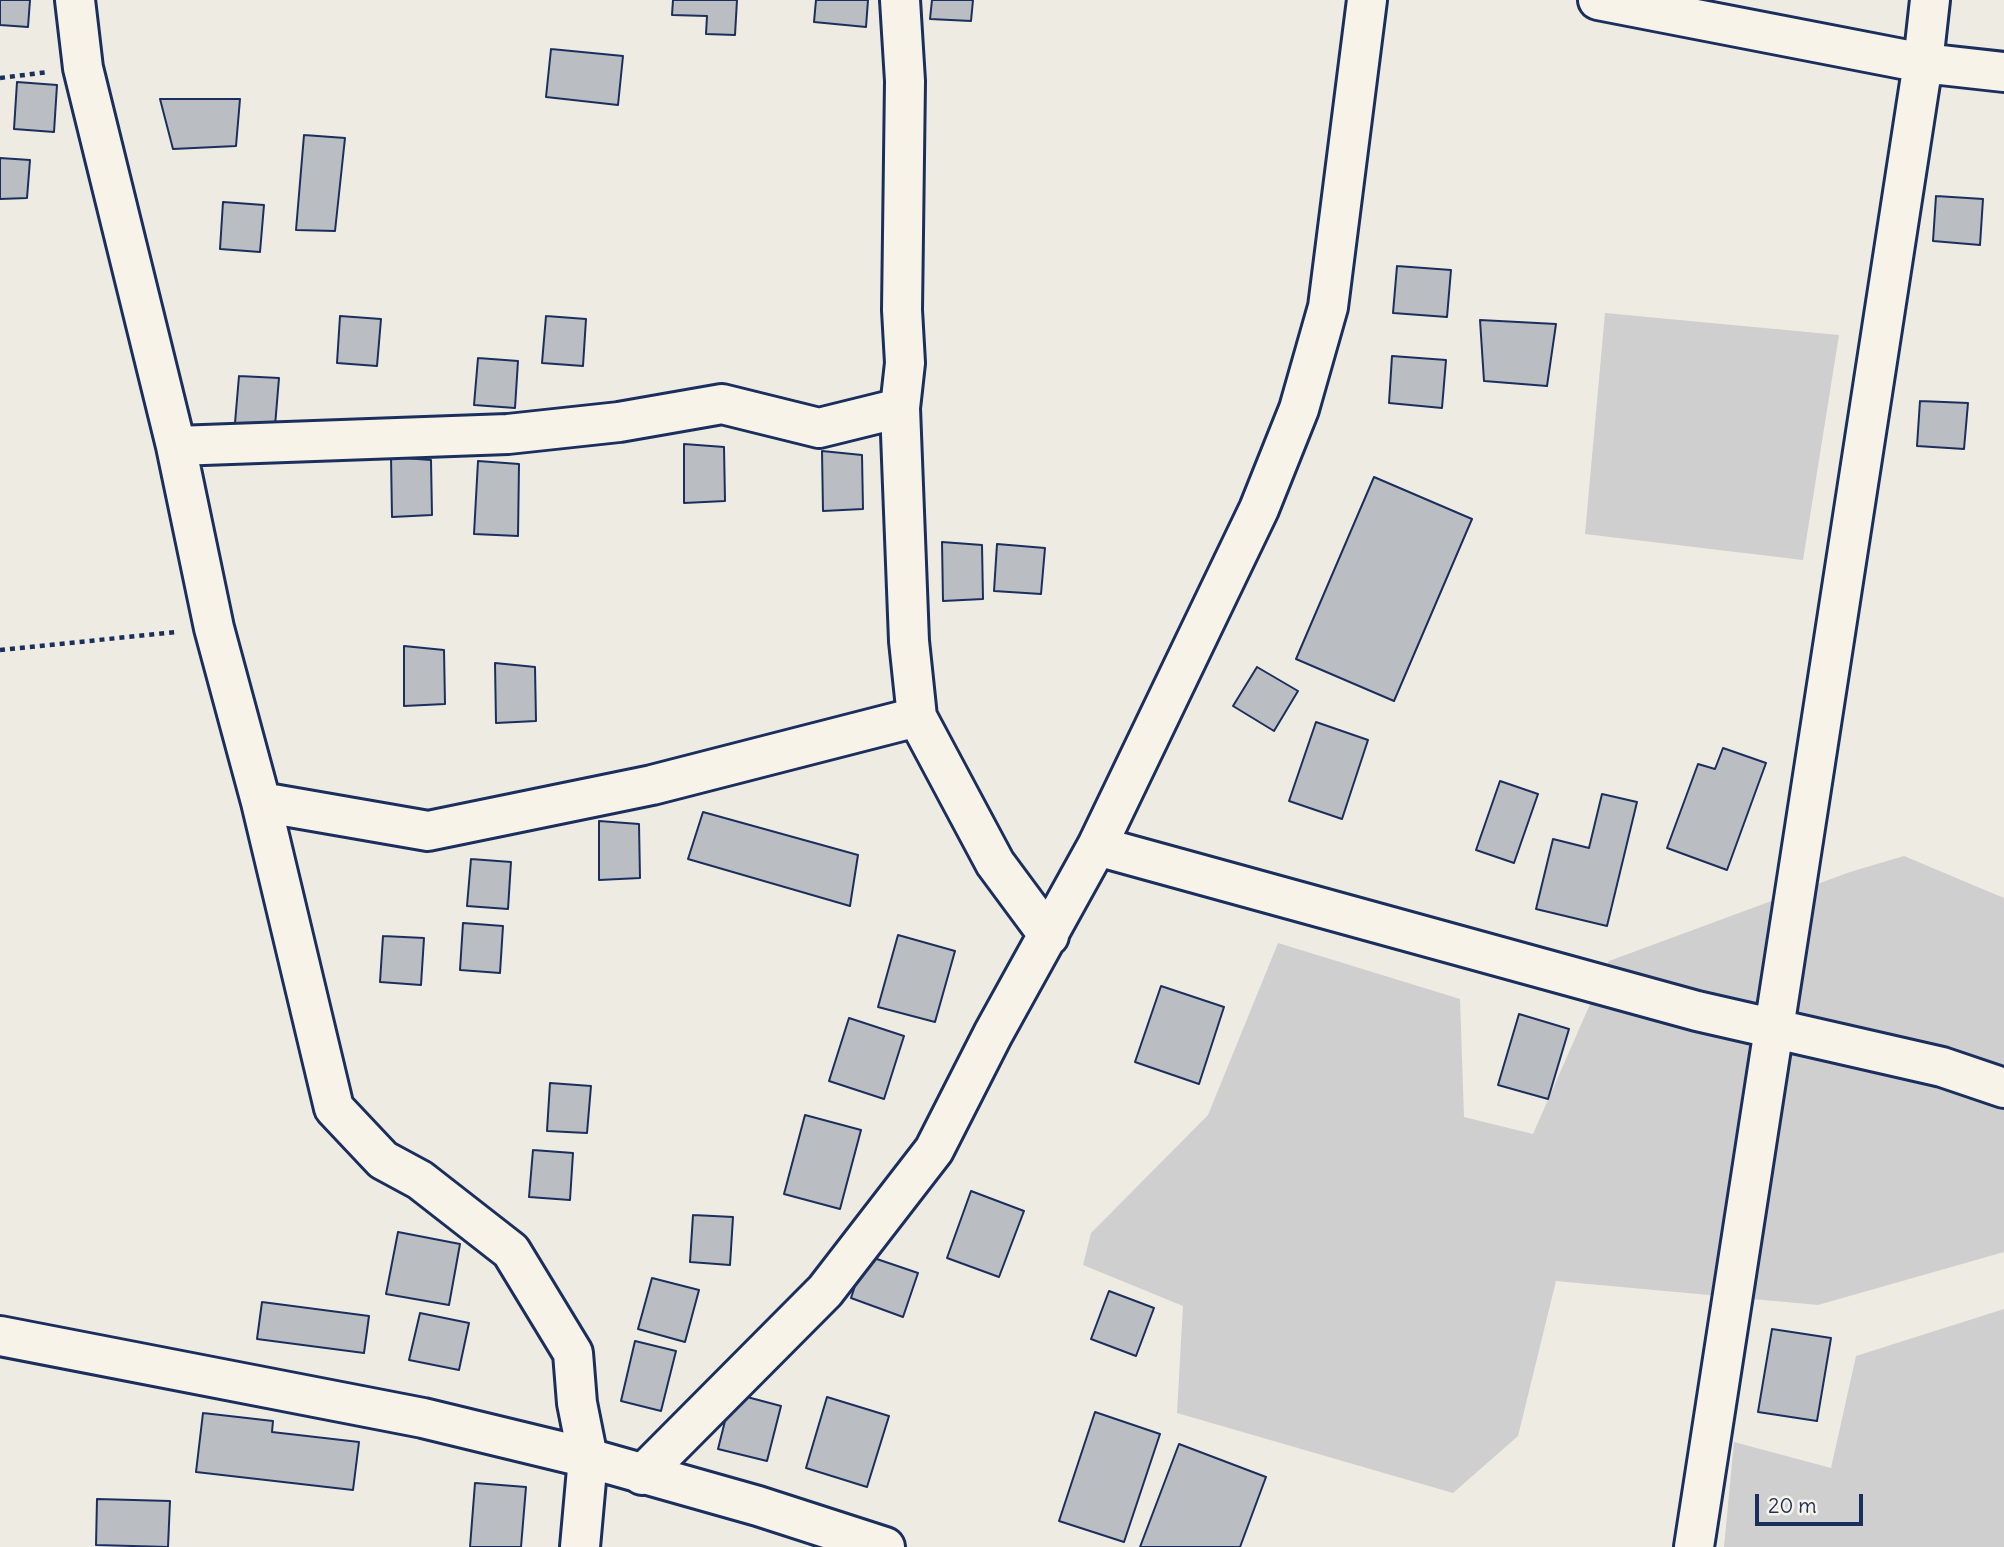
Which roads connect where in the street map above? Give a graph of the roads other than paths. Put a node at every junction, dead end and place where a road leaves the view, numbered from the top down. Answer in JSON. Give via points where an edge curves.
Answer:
{"nodes":[{"id":1,"x":75,"y":0,"type":"edge"},
{"id":2,"x":900,"y":0,"type":"edge"},
{"id":3,"x":1367,"y":0,"type":"edge"},
{"id":4,"x":1598,"y":0,"type":"edge"},
{"id":5,"x":1930,"y":0,"type":"edge"},
{"id":6,"x":1923,"y":63,"type":"junction"},
{"id":7,"x":2004,"y":72,"type":"edge"},
{"id":8,"x":900,"y":408,"type":"junction"},
{"id":9,"x":176,"y":446,"type":"junction"},
{"id":10,"x":917,"y":717,"type":"junction"},
{"id":11,"x":261,"y":802,"type":"junction"},
{"id":12,"x":1097,"y":846,"type":"junction"},
{"id":13,"x":1049,"y":936,"type":"junction"},
{"id":14,"x":1776,"y":1027,"type":"junction"},
{"id":15,"x":2004,"y":1088,"type":"edge"},
{"id":16,"x":0,"y":1336,"type":"edge"},
{"id":17,"x":588,"y":1458,"type":"junction"},
{"id":18,"x":642,"y":1475,"type":"junction"},
{"id":19,"x":580,"y":1547,"type":"edge"},
{"id":20,"x":885,"y":1547,"type":"edge"},
{"id":21,"x":1694,"y":1547,"type":"edge"}],
"edges":[{"from":1,"to":9,"type":"street","via":[[83,68]]},
{"from":2,"to":8,"type":"street","via":[[905,81],[905,363]]},
{"from":3,"to":12,"type":"street","via":[[1328,307],[1299,409],[1259,509]]},
{"from":4,"to":6,"type":"street"},
{"from":5,"to":6,"type":"street"},
{"from":6,"to":7,"type":"street"},
{"from":6,"to":14,"type":"street"},
{"from":8,"to":9,"type":"street","via":[[819,428],[722,404],[619,422],[508,434]]},
{"from":8,"to":10,"type":"street","via":[[909,641]]},
{"from":9,"to":11,"type":"street","via":[[214,628]]},
{"from":10,"to":11,"type":"street","via":[[652,785],[428,831]]},
{"from":10,"to":13,"type":"street","via":[[995,863]]},
{"from":11,"to":17,"type":"street","via":[[334,1108],[383,1160],[420,1180],[511,1251],[573,1353]]},
{"from":12,"to":13,"type":"street"},
{"from":12,"to":14,"type":"street","via":[[1697,1011]]},
{"from":13,"to":18,"type":"street","via":[[934,1150],[880,1222],[825,1291]]},
{"from":14,"to":15,"type":"street","via":[[1942,1067]]},
{"from":14,"to":21,"type":"street"},
{"from":16,"to":17,"type":"street","via":[[423,1418]]},
{"from":17,"to":18,"type":"street"},
{"from":17,"to":19,"type":"street"},
{"from":18,"to":20,"type":"street"}]}
